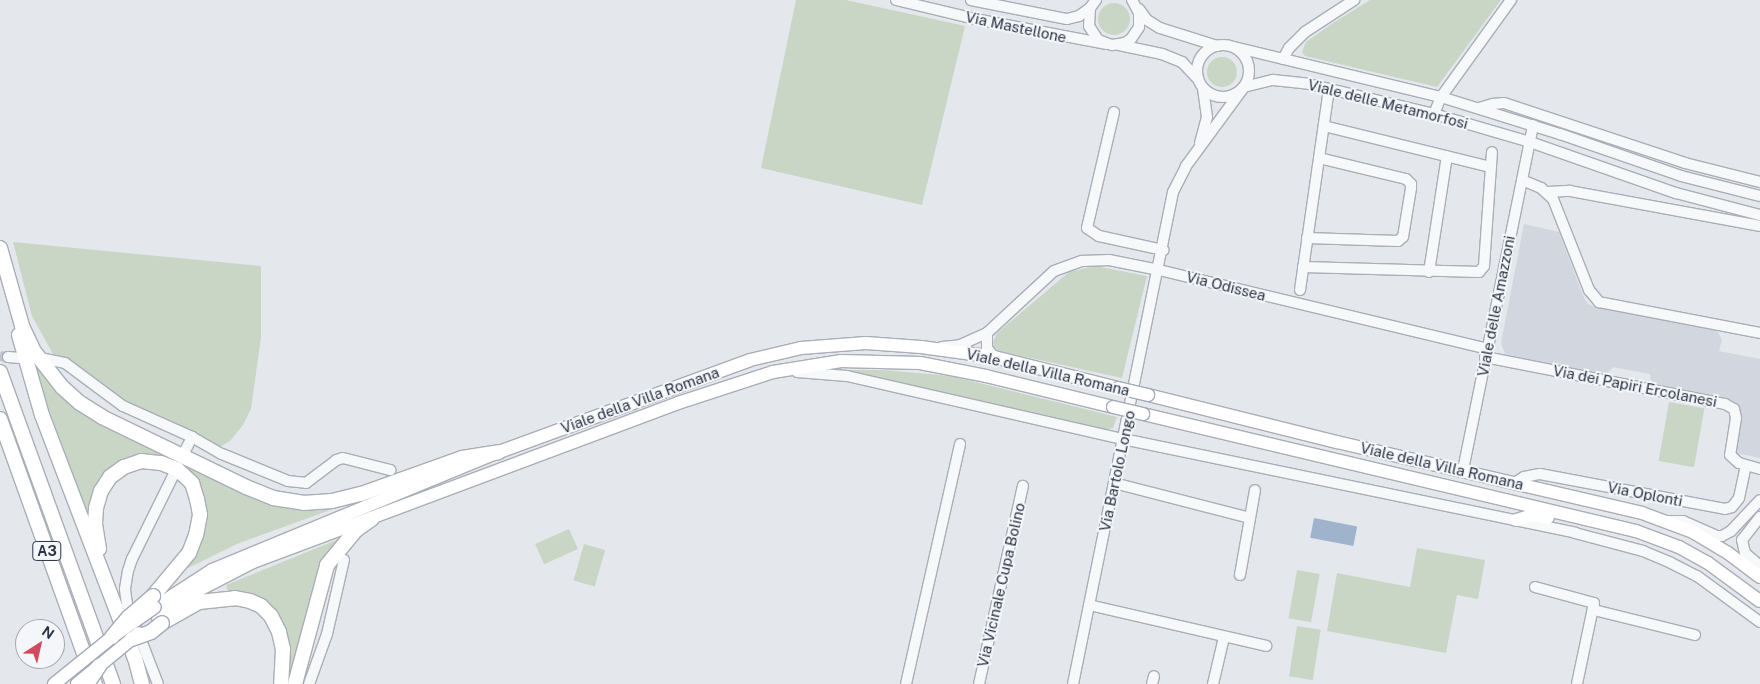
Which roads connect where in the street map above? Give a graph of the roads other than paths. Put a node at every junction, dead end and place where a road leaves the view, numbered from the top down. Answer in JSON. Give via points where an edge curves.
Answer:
{"nodes":[{"id":1,"x":896,"y":0,"type":"edge"},
{"id":2,"x":971,"y":0,"type":"edge"},
{"id":3,"x":1354,"y":0,"type":"edge"},
{"id":4,"x":1511,"y":0,"type":"edge"},
{"id":5,"x":1134,"y":2,"type":"edge"},
{"id":6,"x":1093,"y":4,"type":"edge"},
{"id":7,"x":1106,"y":44,"type":"junction"},
{"id":8,"x":1118,"y":45,"type":"junction"},
{"id":9,"x":1217,"y":46,"type":"junction"},
{"id":10,"x":1234,"y":47,"type":"junction"},
{"id":11,"x":1283,"y":59,"type":"junction"},
{"id":12,"x":1200,"y":83,"type":"junction"},
{"id":13,"x":1244,"y":87,"type":"junction"},
{"id":14,"x":1329,"y":88,"type":"junction"},
{"id":15,"x":1442,"y":97,"type":"junction"},
{"id":16,"x":1479,"y":108,"type":"junction"},
{"id":17,"x":1114,"y":112,"type":"dead end"},
{"id":18,"x":1434,"y":114,"type":"junction"},
{"id":19,"x":1533,"y":125,"type":"junction"},
{"id":20,"x":1324,"y":126,"type":"junction"},
{"id":21,"x":1530,"y":142,"type":"junction"},
{"id":22,"x":1199,"y":147,"type":"junction"},
{"id":23,"x":1492,"y":152,"type":"dead end"},
{"id":24,"x":1447,"y":156,"type":"junction"},
{"id":25,"x":1319,"y":158,"type":"junction"},
{"id":26,"x":1491,"y":167,"type":"junction"},
{"id":27,"x":1522,"y":180,"type":"junction"},
{"id":28,"x":1760,"y":182,"type":"edge"},
{"id":29,"x":1548,"y":192,"type":"junction"},
{"id":30,"x":1760,"y":196,"type":"edge"},
{"id":31,"x":1760,"y":215,"type":"edge"},
{"id":32,"x":1760,"y":226,"type":"edge"},
{"id":33,"x":1307,"y":238,"type":"junction"},
{"id":34,"x":0,"y":248,"type":"edge"},
{"id":35,"x":1163,"y":250,"type":"junction"},
{"id":36,"x":5,"y":268,"type":"junction"},
{"id":37,"x":1303,"y":268,"type":"junction"},
{"id":38,"x":1159,"y":270,"type":"junction"},
{"id":39,"x":1429,"y":272,"type":"junction"},
{"id":40,"x":1300,"y":290,"type":"dead end"},
{"id":41,"x":987,"y":333,"type":"junction"},
{"id":42,"x":1760,"y":333,"type":"edge"},
{"id":43,"x":933,"y":348,"type":"junction"},
{"id":44,"x":1486,"y":353,"type":"junction"},
{"id":45,"x":8,"y":357,"type":"tunnel mouth"},
{"id":46,"x":994,"y":357,"type":"junction"},
{"id":47,"x":20,"y":358,"type":"dead end"},
{"id":48,"x":45,"y":360,"type":"dead end"},
{"id":49,"x":0,"y":372,"type":"edge"},
{"id":50,"x":773,"y":372,"type":"junction"},
{"id":51,"x":0,"y":419,"type":"edge"},
{"id":52,"x":192,"y":437,"type":"junction"},
{"id":53,"x":1123,"y":439,"type":"junction"},
{"id":54,"x":0,"y":445,"type":"edge"},
{"id":55,"x":185,"y":450,"type":"dead end"},
{"id":56,"x":500,"y":452,"type":"junction"},
{"id":57,"x":1746,"y":466,"type":"junction"},
{"id":58,"x":1760,"y":469,"type":"edge"},
{"id":59,"x":390,"y":470,"type":"dead end"},
{"id":60,"x":1463,"y":470,"type":"junction"},
{"id":61,"x":174,"y":474,"type":"dead end"},
{"id":62,"x":1516,"y":482,"type":"junction"},
{"id":63,"x":1114,"y":483,"type":"junction"},
{"id":64,"x":1023,"y":486,"type":"dead end"},
{"id":65,"x":1255,"y":490,"type":"dead end"},
{"id":66,"x":1759,"y":504,"type":"edge"},
{"id":67,"x":1760,"y":516,"type":"edge"},
{"id":68,"x":1250,"y":518,"type":"junction"},
{"id":69,"x":1584,"y":518,"type":"junction"},
{"id":70,"x":372,"y":519,"type":"junction"},
{"id":71,"x":1516,"y":520,"type":"junction"},
{"id":72,"x":1665,"y":520,"type":"junction"},
{"id":73,"x":42,"y":538,"type":"junction"},
{"id":74,"x":344,"y":560,"type":"dead end"},
{"id":75,"x":1760,"y":566,"type":"edge"},
{"id":76,"x":102,"y":574,"type":"junction"},
{"id":77,"x":1240,"y":575,"type":"dead end"},
{"id":78,"x":1760,"y":577,"type":"edge"},
{"id":79,"x":1535,"y":587,"type":"dead end"},
{"id":80,"x":1760,"y":601,"type":"edge"},
{"id":81,"x":1089,"y":605,"type":"junction"},
{"id":82,"x":1594,"y":610,"type":"junction"},
{"id":83,"x":157,"y":611,"type":"junction"},
{"id":84,"x":1760,"y":622,"type":"edge"},
{"id":85,"x":1695,"y":635,"type":"dead end"},
{"id":86,"x":112,"y":637,"type":"joint"},
{"id":87,"x":1224,"y":637,"type":"junction"},
{"id":88,"x":132,"y":640,"type":"joint"},
{"id":89,"x":1266,"y":646,"type":"dead end"},
{"id":90,"x":135,"y":658,"type":"junction"},
{"id":91,"x":94,"y":666,"type":"junction"},
{"id":92,"x":54,"y":684,"type":"edge"},
{"id":93,"x":77,"y":684,"type":"edge"},
{"id":94,"x":87,"y":684,"type":"edge"},
{"id":95,"x":93,"y":684,"type":"edge"},
{"id":96,"x":113,"y":684,"type":"edge"},
{"id":97,"x":142,"y":684,"type":"edge"},
{"id":98,"x":146,"y":684,"type":"edge"},
{"id":99,"x":158,"y":684,"type":"edge"},
{"id":100,"x":281,"y":684,"type":"edge"},
{"id":101,"x":295,"y":684,"type":"edge"},
{"id":102,"x":309,"y":684,"type":"edge"},
{"id":103,"x":900,"y":684,"type":"edge"},
{"id":104,"x":906,"y":684,"type":"edge"},
{"id":105,"x":979,"y":684,"type":"edge"},
{"id":106,"x":1074,"y":684,"type":"edge"},
{"id":107,"x":1213,"y":684,"type":"edge"},
{"id":108,"x":1577,"y":684,"type":"edge"}],
"edges":[{"from":1,"to":7,"type":"street","name":"Via Mastellone"},
{"from":2,"to":6,"type":"street","name":"Via Mastellone","via":[[1067,19],[1079,16]]},
{"from":3,"to":11,"type":"street","via":[[1305,32]]},
{"from":4,"to":15,"type":"street"},
{"from":5,"to":8,"type":"street","via":[[1140,13],[1139,27],[1131,39]]},
{"from":5,"to":9,"type":"street","via":[[1147,20],[1160,28]]},
{"from":6,"to":7,"type":"street","via":[[1088,17],[1092,34]]},
{"from":7,"to":8,"type":"street","name":"Via Mastellone"},
{"from":8,"to":12,"type":"street","via":[[1162,54],[1182,62]]},
{"from":9,"to":10,"type":"street"},
{"from":9,"to":12,"type":"street","via":[[1201,57],[1197,66]]},
{"from":10,"to":11,"type":"street","name":"Viale delle Metamorfosi"},
{"from":10,"to":13,"type":"street","via":[[1248,62],[1249,78]]},
{"from":11,"to":15,"type":"street","name":"Viale delle Metamorfosi"},
{"from":12,"to":13,"type":"street","via":[[1213,95],[1227,97]]},
{"from":12,"to":22,"type":"street","name":"Via Bartolo Longo","via":[[1207,117]]},
{"from":13,"to":14,"type":"street","name":"Viale delle Metamorfosi","via":[[1282,80]]},
{"from":13,"to":22,"type":"street","name":"Via Bartolo Longo"},
{"from":14,"to":18,"type":"street","name":"Viale delle Metamorfosi"},
{"from":14,"to":20,"type":"street"},
{"from":15,"to":16,"type":"street","name":"Viale delle Metamorfosi"},
{"from":15,"to":18,"type":"street"},
{"from":16,"to":19,"type":"street","name":"Viale delle Metamorfosi"},
{"from":16,"to":28,"type":"street","name":"Viale delle Metamorfosi","via":[[1504,103],[1685,162]]},
{"from":17,"to":35,"type":"street","via":[[1087,228],[1098,236]]},
{"from":18,"to":21,"type":"street","name":"Viale delle Metamorfosi"},
{"from":19,"to":21,"type":"street"},
{"from":19,"to":30,"type":"street","name":"Viale delle Metamorfosi","via":[[1681,176]]},
{"from":20,"to":24,"type":"street"},
{"from":20,"to":25,"type":"street"},
{"from":21,"to":27,"type":"street","name":"Viale delle Amazzoni"},
{"from":21,"to":31,"type":"street","name":"Viale delle Metamorfosi","via":[[1676,192]]},
{"from":22,"to":35,"type":"street","name":"Via Bartolo Longo","via":[[1173,192]]},
{"from":23,"to":26,"type":"street"},
{"from":24,"to":26,"type":"street"},
{"from":24,"to":39,"type":"street"},
{"from":25,"to":33,"type":"street"},
{"from":25,"to":33,"type":"street","via":[[1406,178],[1411,188],[1403,237],[1398,241]]},
{"from":26,"to":39,"type":"street","via":[[1482,270],[1475,274]]},
{"from":27,"to":29,"type":"street"},
{"from":27,"to":44,"type":"street","name":"Viale delle Amazzoni"},
{"from":29,"to":32,"type":"street","via":[[1570,191]]},
{"from":29,"to":42,"type":"street","via":[[1558,207],[1595,299],[1603,304]]},
{"from":33,"to":37,"type":"street"},
{"from":34,"to":36,"type":"highway"},
{"from":35,"to":38,"type":"street","name":"Via Bartolo Longo"},
{"from":36,"to":56,"type":"highway","via":[[22,326],[33,350],[47,370],[80,403],[102,417],[273,498],[302,503],[332,501],[462,458]]},
{"from":36,"to":76,"type":"highway","via":[[21,342],[40,406]]},
{"from":37,"to":39,"type":"street"},
{"from":37,"to":40,"type":"street"},
{"from":38,"to":41,"type":"street","name":"Via Odissea","via":[[1109,260],[1066,265],[1054,271]]},
{"from":38,"to":44,"type":"street","name":"Via Odissea"},
{"from":38,"to":53,"type":"street","name":"Via Bartolo Longo"},
{"from":41,"to":43,"type":"street","name":"Via Odissea","via":[[960,345]]},
{"from":41,"to":46,"type":"street","via":[[987,348]]},
{"from":43,"to":46,"type":"main road","name":"Viale della Villa Romana"},
{"from":43,"to":56,"type":"main road","name":"Viale della Villa Romana","via":[[866,343],[792,350],[750,360]]},
{"from":44,"to":57,"type":"street","name":"Via dei Papiri Ercolanesi","via":[[1725,404],[1734,409],[1736,418],[1730,455]]},
{"from":44,"to":60,"type":"street","name":"Viale delle Amazzoni"},
{"from":45,"to":47,"type":"street"},
{"from":46,"to":60,"type":"main road","name":"Viale della Villa Romana","bridge":true},
{"from":48,"to":52,"type":"street","via":[[65,363],[123,406]]},
{"from":49,"to":96,"type":"highway","number":"A3"},
{"from":50,"to":53,"type":"street","name":"Viale della Villa Romana","via":[[847,376]]},
{"from":50,"to":69,"type":"main road","name":"Viale della Villa Romana","bridge":true,"via":[[840,361],[920,362]]},
{"from":50,"to":70,"type":"main road","name":"Viale della Villa Romana","via":[[669,406]]},
{"from":51,"to":73,"type":"highway","number":"A3"},
{"from":52,"to":55,"type":"street"},
{"from":52,"to":59,"type":"street","via":[[222,454],[298,484],[306,483],[343,458]]},
{"from":53,"to":63,"type":"street","name":"Via Bartolo Longo"},
{"from":53,"to":71,"type":"street","name":"Viale della Villa Romana"},
{"from":54,"to":73,"type":"highway","number":"A3"},
{"from":56,"to":83,"type":"main road","name":"Viale della Villa Romana","via":[[212,570]]},
{"from":57,"to":58,"type":"street"},
{"from":57,"to":62,"type":"street","name":"Via Oplonti","via":[[1739,498],[1734,505],[1725,508],[1542,474]]},
{"from":60,"to":62,"type":"main road","name":"Viale della Villa Romana"},
{"from":61,"to":99,"type":"street","via":[[132,559],[125,590],[127,604]]},
{"from":62,"to":72,"type":"main road","name":"Viale della Villa Romana"},
{"from":63,"to":68,"type":"street"},
{"from":63,"to":81,"type":"street","name":"Via Bartolo Longo"},
{"from":64,"to":105,"type":"street","name":"Via Vicinale Cupa Bolino"},
{"from":65,"to":68,"type":"street"},
{"from":66,"to":72,"type":"street","via":[[1722,536],[1683,521]]},
{"from":67,"to":75,"type":"street","via":[[1742,540],[1746,553]]},
{"from":68,"to":77,"type":"street"},
{"from":69,"to":71,"type":"main road","via":[[1566,522],[1533,515]]},
{"from":69,"to":80,"type":"main road","name":"Viale della Villa Romana","via":[[1649,535],[1679,547],[1708,563]]},
{"from":70,"to":83,"type":"main road","name":"Viale della Villa Romana","via":[[253,562]]},
{"from":70,"to":101,"type":"highway","via":[[356,530],[327,565]]},
{"from":71,"to":84,"type":"street","name":"Viale della Villa Romana","via":[[1626,547],[1670,563],[1697,576]]},
{"from":72,"to":78,"type":"main road","name":"Viale della Villa Romana","via":[[1719,547]]},
{"from":73,"to":91,"type":"highway","number":"A3"},
{"from":74,"to":102,"type":"street","via":[[327,634]]},
{"from":76,"to":83,"type":"highway","via":[[95,516],[101,491],[110,477],[141,461],[161,463],[177,470],[192,483],[200,515],[189,553]]},
{"from":76,"to":90,"type":"highway"},
{"from":79,"to":82,"type":"street","via":[[1594,603]]},
{"from":81,"to":87,"type":"street"},
{"from":81,"to":106,"type":"street","name":"Via Bartolo Longo"},
{"from":82,"to":85,"type":"street"},
{"from":82,"to":108,"type":"street"},
{"from":83,"to":86,"type":"highway","bridge":true,"via":[[129,617]]},
{"from":83,"to":88,"type":"highway","bridge":true,"via":[[151,632]]},
{"from":83,"to":100,"type":"highway","via":[[235,598],[261,606],[271,616],[279,632],[283,649]]},
{"from":86,"to":92,"type":"main road","bridge":true},
{"from":87,"to":89,"type":"street"},
{"from":87,"to":107,"type":"street"},
{"from":88,"to":91,"type":"main road","bridge":true},
{"from":90,"to":97,"type":"highway"},
{"from":90,"to":98,"type":"highway"},
{"from":91,"to":93,"type":"main road","bridge":true},
{"from":91,"to":94,"type":"highway","bridge":true},
{"from":91,"to":95,"type":"highway"},
{"from":103,"to":104,"type":"street","via":[[957,448]]}]}
